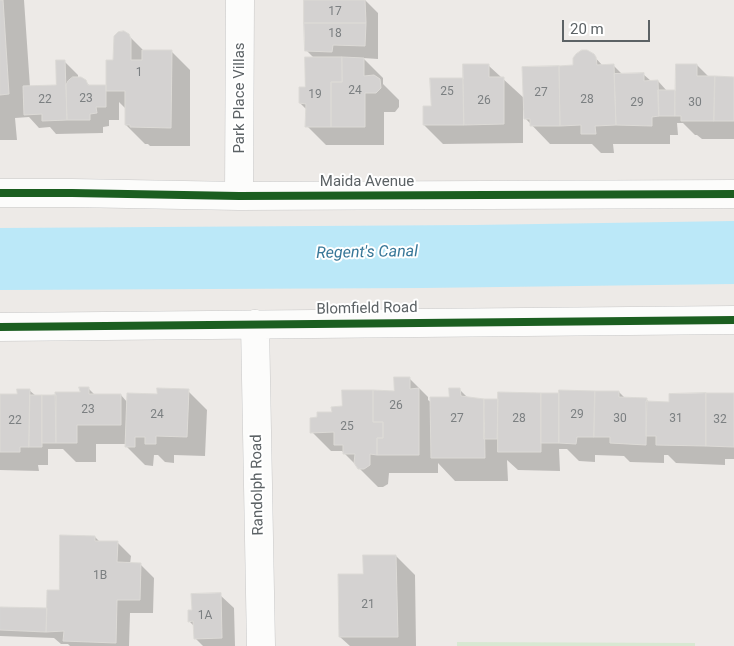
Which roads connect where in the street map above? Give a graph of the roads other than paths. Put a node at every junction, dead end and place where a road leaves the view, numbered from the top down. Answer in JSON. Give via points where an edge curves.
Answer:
{"nodes":[{"id":1,"x":240,"y":0,"type":"edge"},
{"id":2,"x":0,"y":194,"type":"edge"},
{"id":3,"x":734,"y":194,"type":"edge"},
{"id":4,"x":239,"y":196,"type":"junction"},
{"id":5,"x":734,"y":320,"type":"edge"},
{"id":6,"x":255,"y":324,"type":"junction"},
{"id":7,"x":0,"y":326,"type":"edge"},
{"id":8,"x":261,"y":646,"type":"edge"}],
"edges":[{"from":1,"to":4,"type":"street","name":"Park Place Villas"},
{"from":2,"to":4,"type":"street","name":"Maida Avenue"},
{"from":3,"to":4,"type":"street","name":"Maida Avenue"},
{"from":5,"to":6,"type":"street","name":"Blomfield Road"},
{"from":6,"to":7,"type":"street","name":"Blomfield Road"},
{"from":6,"to":8,"type":"street","name":"Randolph Road"}]}
